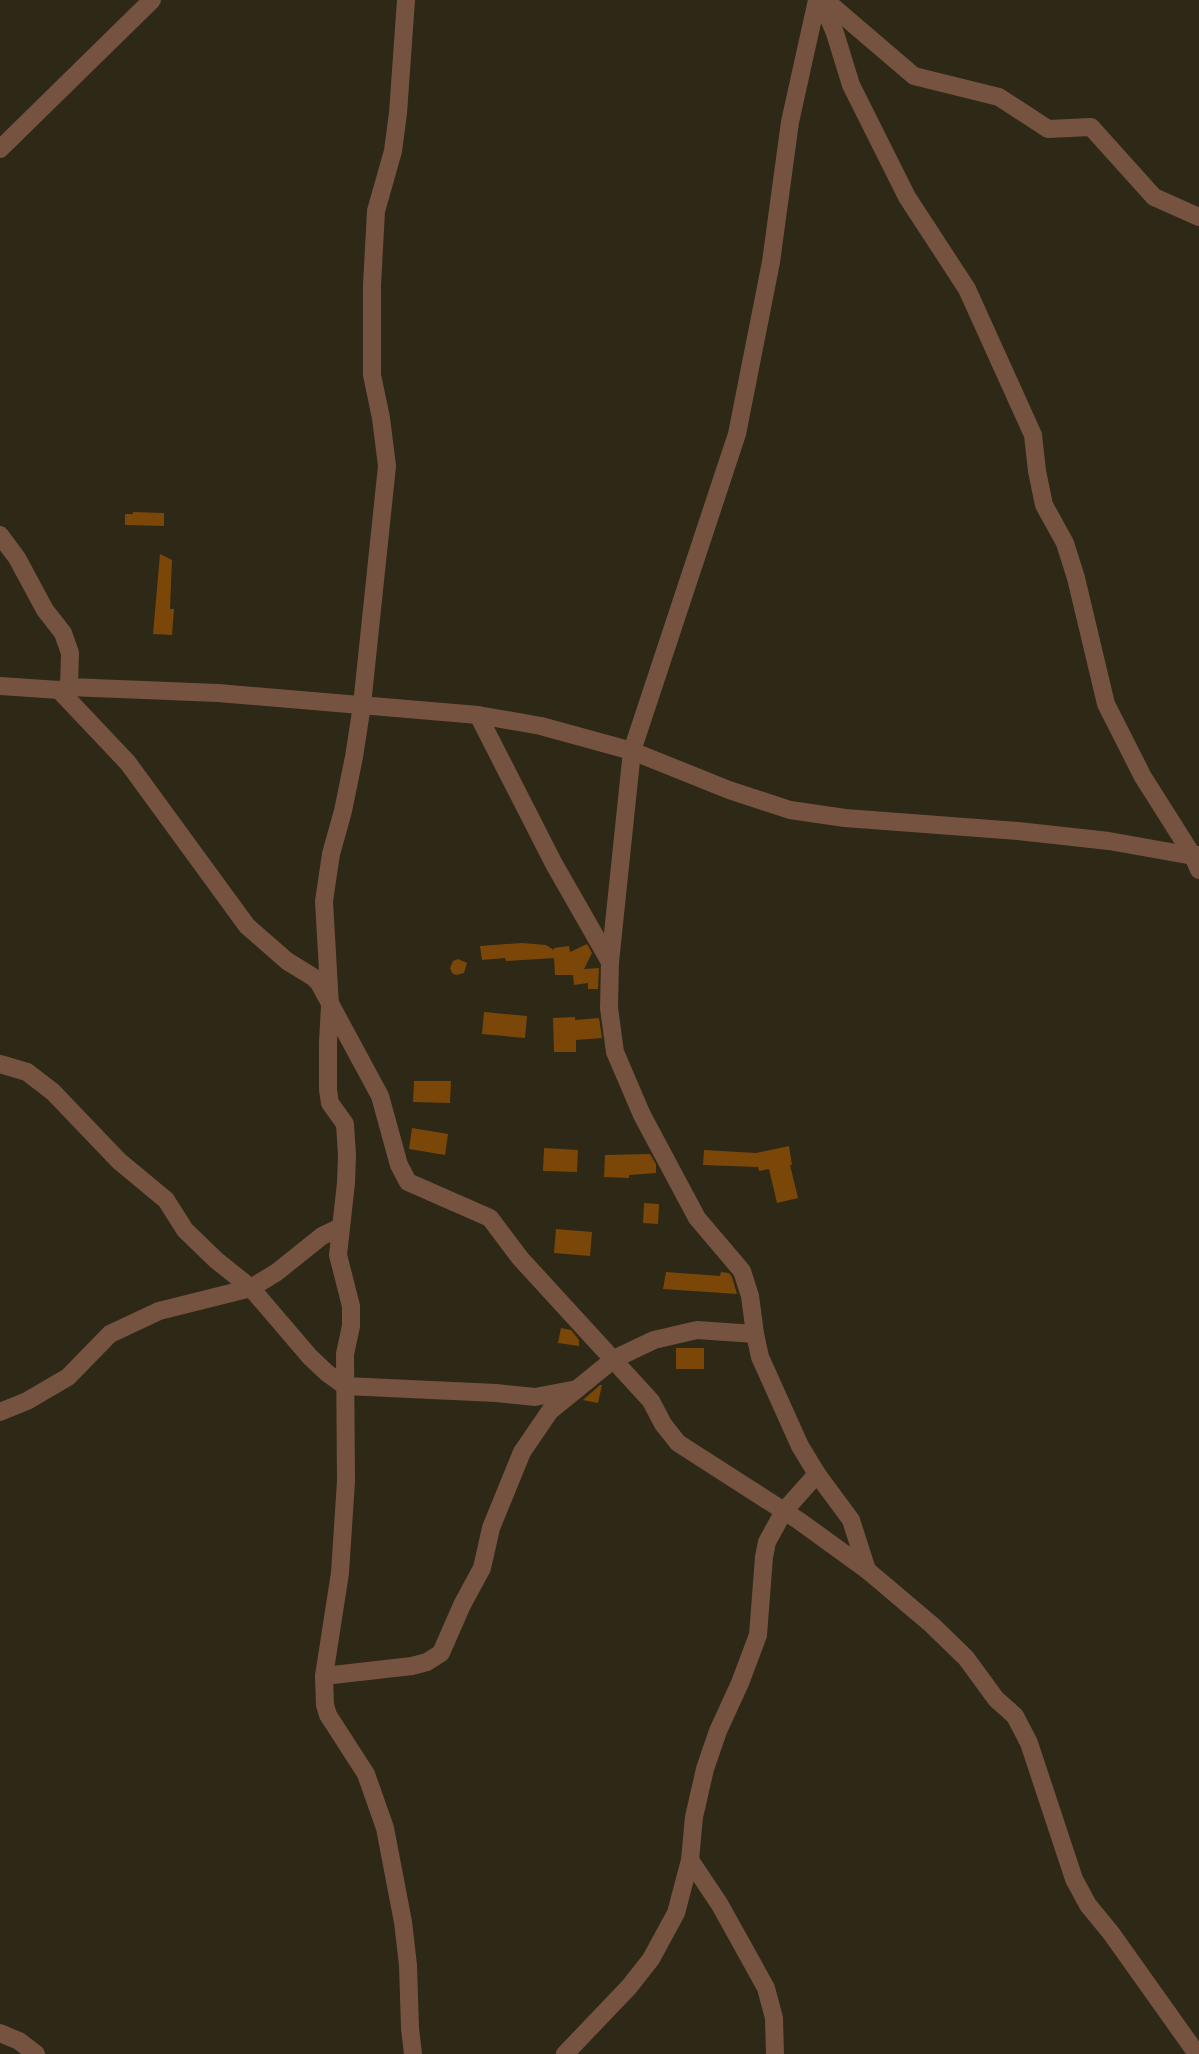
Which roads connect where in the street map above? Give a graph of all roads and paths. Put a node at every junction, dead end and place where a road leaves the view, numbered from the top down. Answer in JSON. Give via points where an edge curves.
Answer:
{"nodes":[{"id":1,"x":152,"y":0,"type":"edge"},
{"id":2,"x":406,"y":0,"type":"edge"},
{"id":3,"x":821,"y":0,"type":"edge"},
{"id":4,"x":0,"y":149,"type":"edge"},
{"id":5,"x":1199,"y":217,"type":"edge"},
{"id":6,"x":0,"y":535,"type":"edge"},
{"id":7,"x":0,"y":686,"type":"edge"},
{"id":8,"x":64,"y":689,"type":"junction"},
{"id":9,"x":362,"y":705,"type":"junction"},
{"id":10,"x":478,"y":715,"type":"junction"},
{"id":11,"x":632,"y":751,"type":"junction"},
{"id":12,"x":1197,"y":860,"type":"edge"},
{"id":13,"x":610,"y":962,"type":"junction"},
{"id":14,"x":330,"y":1006,"type":"junction"},
{"id":15,"x":0,"y":1064,"type":"edge"},
{"id":16,"x":341,"y":1227,"type":"junction"},
{"id":17,"x":251,"y":1287,"type":"junction"},
{"id":18,"x":755,"y":1334,"type":"junction"},
{"id":19,"x":614,"y":1359,"type":"junction"},
{"id":20,"x":345,"y":1386,"type":"junction"},
{"id":21,"x":577,"y":1389,"type":"junction"},
{"id":22,"x":0,"y":1412,"type":"edge"},
{"id":23,"x":817,"y":1474,"type":"junction"},
{"id":24,"x":784,"y":1511,"type":"junction"},
{"id":25,"x":867,"y":1570,"type":"junction"},
{"id":26,"x":324,"y":1676,"type":"junction"},
{"id":27,"x":690,"y":1860,"type":"junction"},
{"id":28,"x":0,"y":2033,"type":"edge"},
{"id":29,"x":1196,"y":2053,"type":"edge"},
{"id":30,"x":36,"y":2054,"type":"edge"},
{"id":31,"x":413,"y":2054,"type":"edge"},
{"id":32,"x":565,"y":2054,"type":"edge"},
{"id":33,"x":775,"y":2054,"type":"edge"}],
"edges":[{"from":1,"to":4,"type":"street"},
{"from":2,"to":9,"type":"street","via":[[393,151],[376,211],[372,375],[387,466]]},
{"from":3,"to":5,"type":"street","via":[[914,76],[999,97],[1048,129],[1091,127],[1154,197]]},
{"from":3,"to":11,"type":"street","via":[[790,122],[771,262],[737,434]]},
{"from":3,"to":12,"type":"street","via":[[851,85],[907,196],[967,290],[1033,435],[1044,505],[1065,543],[1076,578],[1106,704],[1143,777]]},
{"from":6,"to":8,"type":"street","via":[[63,633],[70,653]]},
{"from":7,"to":8,"type":"street"},
{"from":8,"to":9,"type":"street","via":[[218,693]]},
{"from":8,"to":14,"type":"street","via":[[128,763],[248,926],[287,961],[314,977]]},
{"from":9,"to":10,"type":"street"},
{"from":9,"to":14,"type":"street","via":[[325,893]]},
{"from":10,"to":11,"type":"street","via":[[541,726]]},
{"from":10,"to":13,"type":"street","via":[[554,864]]},
{"from":11,"to":12,"type":"street","via":[[790,810],[1109,841]]},
{"from":11,"to":13,"type":"street"},
{"from":13,"to":18,"type":"street","via":[[609,1008],[615,1052],[642,1115],[697,1218],[742,1271]]},
{"from":14,"to":16,"type":"street","via":[[328,1090],[330,1103],[345,1124],[347,1155]]},
{"from":14,"to":19,"type":"street","via":[[380,1096],[399,1165],[408,1182],[490,1218],[520,1258]]},
{"from":15,"to":17,"type":"street","via":[[27,1072],[53,1092],[119,1161],[166,1200],[192,1237]]},
{"from":16,"to":17,"type":"street","via":[[322,1236]]},
{"from":16,"to":20,"type":"street","via":[[338,1255],[351,1306]]},
{"from":17,"to":20,"type":"street","via":[[310,1357]]},
{"from":17,"to":22,"type":"street","via":[[159,1311],[110,1334],[68,1377]]},
{"from":18,"to":19,"type":"street","via":[[697,1330],[654,1340]]},
{"from":18,"to":23,"type":"street","via":[[760,1357],[800,1446]]},
{"from":19,"to":21,"type":"street"},
{"from":19,"to":24,"type":"street","via":[[651,1401],[678,1443]]},
{"from":20,"to":21,"type":"street","via":[[535,1397]]},
{"from":20,"to":26,"type":"street","via":[[346,1480],[340,1573]]},
{"from":21,"to":26,"type":"street","via":[[550,1411],[522,1452],[491,1528],[482,1568],[441,1653],[412,1666]]},
{"from":23,"to":24,"type":"street"},
{"from":23,"to":25,"type":"street","via":[[851,1520]]},
{"from":24,"to":25,"type":"street"},
{"from":24,"to":27,"type":"street","via":[[767,1542],[758,1635],[705,1769],[694,1816]]},
{"from":25,"to":29,"type":"street","via":[[966,1658],[996,1699],[1015,1716],[1029,1743],[1074,1879],[1088,1905]]},
{"from":26,"to":31,"type":"street","via":[[328,1715],[366,1774],[385,1828],[408,1965]]},
{"from":27,"to":32,"type":"street","via":[[676,1913],[651,1959]]},
{"from":27,"to":33,"type":"street","via":[[766,1988],[774,2018]]},
{"from":28,"to":30,"type":"street"}]}
